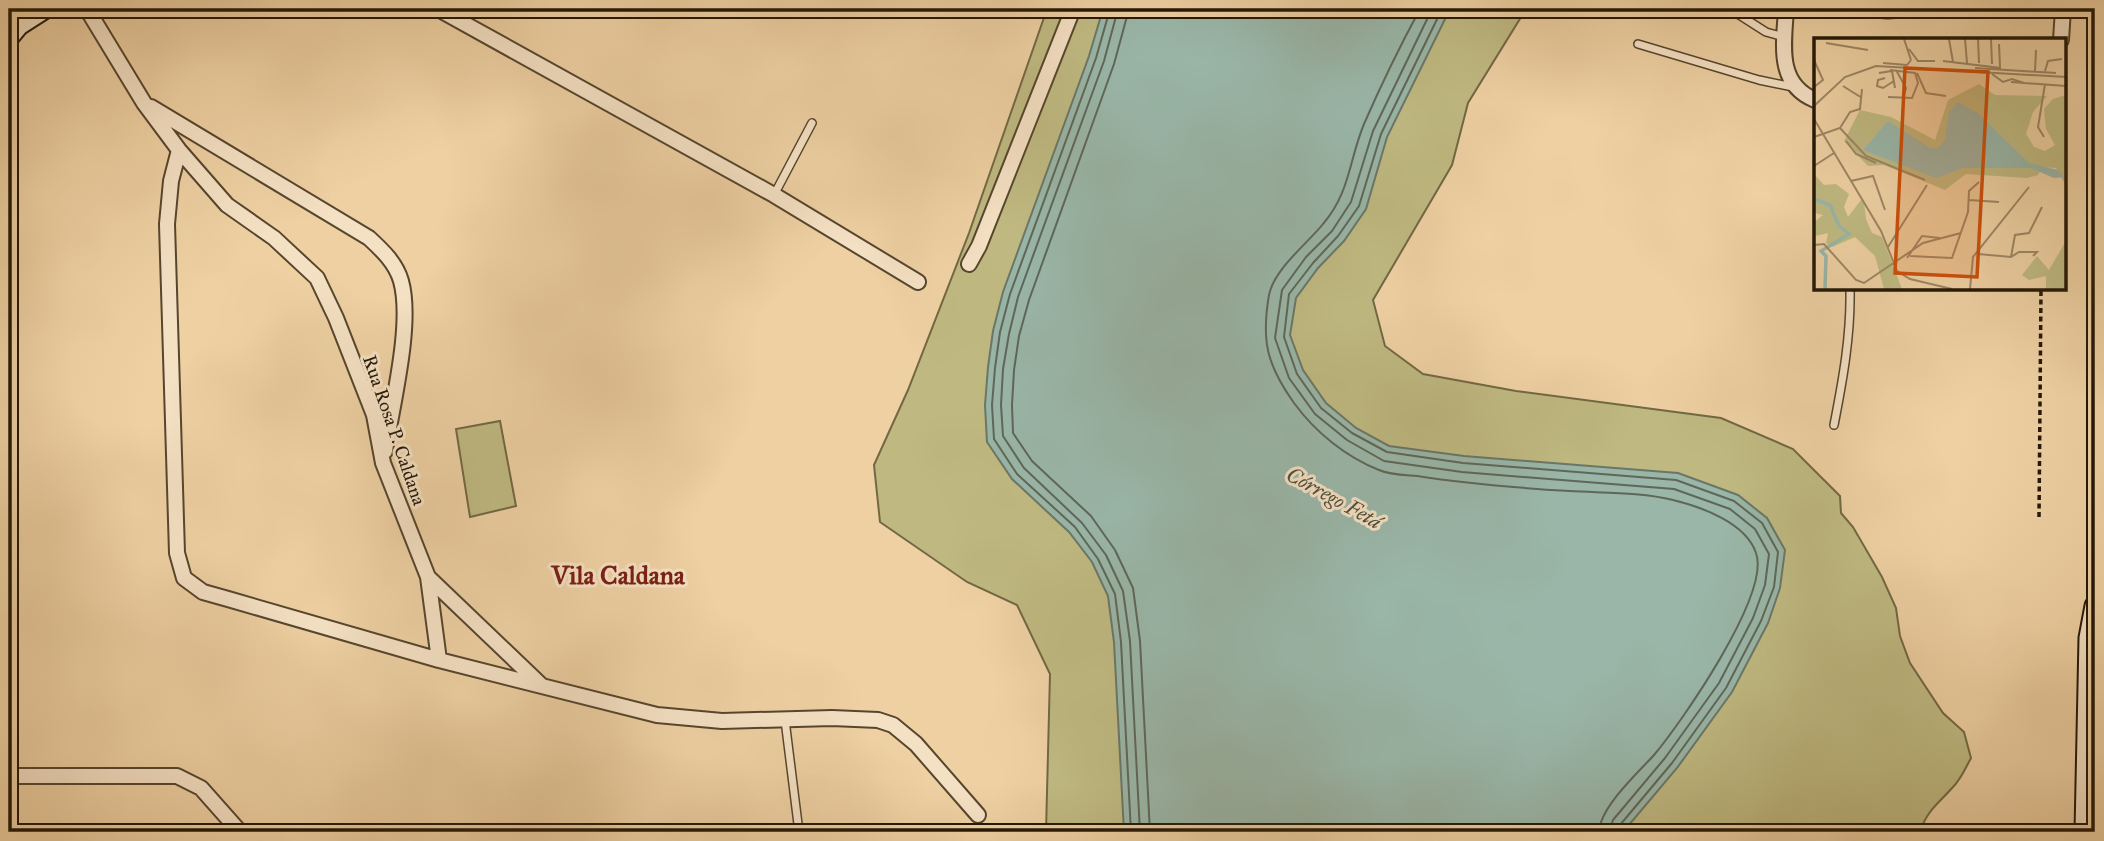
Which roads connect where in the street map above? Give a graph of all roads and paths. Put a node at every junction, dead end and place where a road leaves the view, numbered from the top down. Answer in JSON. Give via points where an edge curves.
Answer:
{"nodes":[{"id":1,"x":44,"y":9,"type":"edge"},
{"id":2,"x":87,"y":9,"type":"edge"},
{"id":3,"x":438,"y":9,"type":"edge"},
{"id":4,"x":1073,"y":9,"type":"edge"},
{"id":5,"x":1730,"y":9,"type":"edge"},
{"id":6,"x":1786,"y":9,"type":"edge"},
{"id":7,"x":1853,"y":9,"type":"edge"},
{"id":8,"x":1912,"y":9,"type":"edge"},
{"id":9,"x":2063,"y":9,"type":"edge"},
{"id":10,"x":9,"y":37,"type":"edge"},
{"id":11,"x":1785,"y":37,"type":"junction"},
{"id":12,"x":2062,"y":38,"type":"edge"},
{"id":13,"x":1638,"y":44,"type":"dead end"},
{"id":14,"x":1794,"y":87,"type":"junction"},
{"id":15,"x":1814,"y":99,"type":"edge"},
{"id":16,"x":144,"y":103,"type":"junction"},
{"id":17,"x":812,"y":123,"type":"dead end"},
{"id":18,"x":179,"y":150,"type":"junction"},
{"id":19,"x":774,"y":195,"type":"junction"},
{"id":20,"x":969,"y":264,"type":"dead end"},
{"id":21,"x":918,"y":282,"type":"dead end"},
{"id":22,"x":1850,"y":290,"type":"edge"},
{"id":23,"x":2041,"y":290,"type":"edge"},
{"id":24,"x":1834,"y":425,"type":"dead end"},
{"id":25,"x":383,"y":463,"type":"junction"},
{"id":26,"x":2039,"y":517,"type":"dead end"},
{"id":27,"x":428,"y":576,"type":"junction"},
{"id":28,"x":2095,"y":606,"type":"edge"},
{"id":29,"x":439,"y":660,"type":"junction"},
{"id":30,"x":541,"y":686,"type":"junction"},
{"id":31,"x":785,"y":719,"type":"junction"},
{"id":32,"x":9,"y":776,"type":"edge"},
{"id":33,"x":978,"y":815,"type":"dead end"},
{"id":34,"x":240,"y":832,"type":"edge"},
{"id":35,"x":799,"y":832,"type":"edge"},
{"id":36,"x":2085,"y":832,"type":"edge"}],
"edges":[{"from":1,"to":10,"type":"street"},
{"from":2,"to":16,"type":"street","name":"Rua Rosa P. Caldana"},
{"from":3,"to":19,"type":"street"},
{"from":4,"to":20,"type":"street"},
{"from":5,"to":11,"type":"lane","via":[[1766,33]]},
{"from":6,"to":11,"type":"street"},
{"from":7,"to":8,"type":"lane","via":[[1900,15]]},
{"from":9,"to":12,"type":"street"},
{"from":11,"to":14,"type":"street","via":[[1786,69]]},
{"from":13,"to":14,"type":"lane"},
{"from":14,"to":15,"type":"street"},
{"from":16,"to":18,"type":"street","name":"Rua Rosa P. Caldana"},
{"from":16,"to":25,"type":"street","via":[[369,238],[388,257],[401,279],[405,303]]},
{"from":17,"to":19,"type":"lane"},
{"from":18,"to":25,"type":"street","name":"Rua Rosa P. Caldana","via":[[228,205],[274,238],[317,278],[374,415]]},
{"from":18,"to":29,"type":"street","via":[[167,224],[173,484],[177,553],[184,578],[203,592]]},
{"from":19,"to":21,"type":"street"},
{"from":22,"to":24,"type":"lane","via":[[1846,360]]},
{"from":23,"to":26,"type":"path"},
{"from":25,"to":27,"type":"street","name":"Rua Rosa P. Caldana"},
{"from":27,"to":29,"type":"street","name":"Rua Rosa P. Caldana"},
{"from":27,"to":30,"type":"street"},
{"from":28,"to":36,"type":"street","via":[[2089,638]]},
{"from":29,"to":30,"type":"street"},
{"from":30,"to":31,"type":"street","via":[[657,715],[722,721]]},
{"from":31,"to":33,"type":"street","via":[[878,720],[892,725],[916,744]]},
{"from":31,"to":35,"type":"lane"},
{"from":32,"to":34,"type":"street","via":[[177,776],[201,788]]}]}
